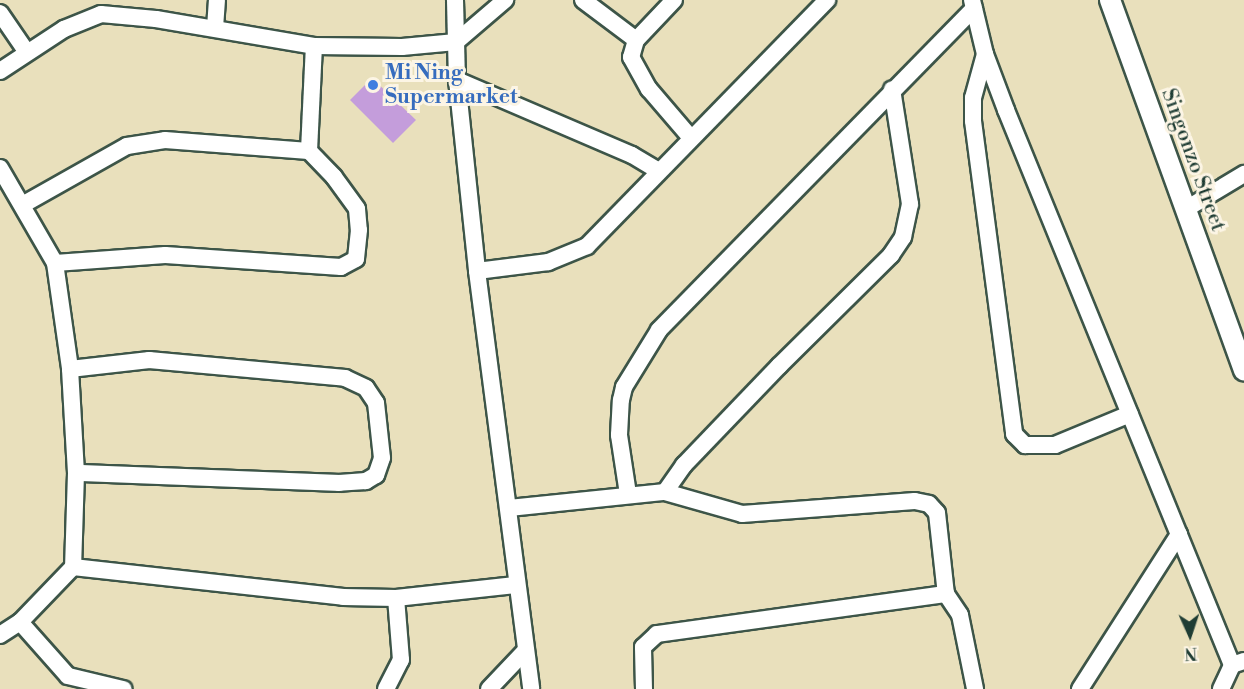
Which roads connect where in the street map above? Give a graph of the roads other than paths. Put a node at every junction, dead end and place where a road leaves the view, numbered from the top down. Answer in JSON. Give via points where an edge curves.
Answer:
{"nodes":[{"id":1,"x":217,"y":0,"type":"edge"},
{"id":2,"x":455,"y":0,"type":"edge"},
{"id":3,"x":505,"y":0,"type":"edge"},
{"id":4,"x":583,"y":0,"type":"edge"},
{"id":5,"x":675,"y":0,"type":"edge"},
{"id":6,"x":827,"y":0,"type":"edge"},
{"id":7,"x":1110,"y":0,"type":"edge"},
{"id":8,"x":973,"y":4,"type":"edge"},
{"id":9,"x":0,"y":13,"type":"edge"},
{"id":10,"x":215,"y":28,"type":"junction"},
{"id":11,"x":636,"y":40,"type":"junction"},
{"id":12,"x":456,"y":42,"type":"junction"},
{"id":13,"x":314,"y":46,"type":"junction"},
{"id":14,"x":26,"y":51,"type":"junction"},
{"id":15,"x":985,"y":54,"type":"junction"},
{"id":16,"x":0,"y":70,"type":"edge"},
{"id":17,"x":457,"y":80,"type":"junction"},
{"id":18,"x":891,"y":89,"type":"junction"},
{"id":19,"x":691,"y":138,"type":"junction"},
{"id":20,"x":309,"y":151,"type":"junction"},
{"id":21,"x":0,"y":168,"type":"edge"},
{"id":22,"x":658,"y":171,"type":"junction"},
{"id":23,"x":1244,"y":174,"type":"edge"},
{"id":24,"x":24,"y":204,"type":"junction"},
{"id":25,"x":1186,"y":209,"type":"junction"},
{"id":26,"x":55,"y":263,"type":"junction"},
{"id":27,"x":477,"y":271,"type":"junction"},
{"id":28,"x":70,"y":369,"type":"junction"},
{"id":29,"x":1244,"y":370,"type":"edge"},
{"id":30,"x":1130,"y":414,"type":"junction"},
{"id":31,"x":76,"y":472,"type":"junction"},
{"id":32,"x":664,"y":492,"type":"junction"},
{"id":33,"x":628,"y":494,"type":"junction"},
{"id":34,"x":508,"y":508,"type":"junction"},
{"id":35,"x":1179,"y":534,"type":"junction"},
{"id":36,"x":73,"y":567,"type":"junction"},
{"id":37,"x":515,"y":585,"type":"junction"},
{"id":38,"x":946,"y":594,"type":"junction"},
{"id":39,"x":396,"y":598,"type":"junction"},
{"id":40,"x":20,"y":622,"type":"junction"},
{"id":41,"x":0,"y":635,"type":"edge"},
{"id":42,"x":525,"y":651,"type":"junction"},
{"id":43,"x":1238,"y":663,"type":"edge"},
{"id":44,"x":123,"y":689,"type":"edge"},
{"id":45,"x":386,"y":689,"type":"edge"},
{"id":46,"x":489,"y":689,"type":"edge"},
{"id":47,"x":531,"y":689,"type":"edge"},
{"id":48,"x":644,"y":689,"type":"edge"},
{"id":49,"x":975,"y":689,"type":"edge"},
{"id":50,"x":1080,"y":689,"type":"edge"},
{"id":51,"x":1221,"y":689,"type":"edge"}],
"edges":[{"from":1,"to":10,"type":"street"},
{"from":2,"to":12,"type":"street"},
{"from":3,"to":12,"type":"street"},
{"from":4,"to":11,"type":"street"},
{"from":5,"to":11,"type":"street"},
{"from":6,"to":19,"type":"street"},
{"from":7,"to":25,"type":"street","name":"Singonzo Street"},
{"from":8,"to":15,"type":"street"},
{"from":8,"to":18,"type":"street"},
{"from":9,"to":14,"type":"street"},
{"from":10,"to":13,"type":"street"},
{"from":10,"to":14,"type":"street","via":[[101,14],[86,18]]},
{"from":11,"to":19,"type":"street","via":[[632,64]]},
{"from":12,"to":13,"type":"street","via":[[402,47]]},
{"from":12,"to":17,"type":"street"},
{"from":13,"to":20,"type":"street"},
{"from":14,"to":16,"type":"street"},
{"from":15,"to":30,"type":"street"},
{"from":15,"to":30,"type":"street","via":[[973,98],[973,121],[1014,434],[1025,445],[1047,447]]},
{"from":17,"to":22,"type":"street","via":[[632,155]]},
{"from":17,"to":27,"type":"street"},
{"from":18,"to":32,"type":"street","via":[[910,204],[903,237],[891,255],[684,465]]},
{"from":18,"to":33,"type":"street","via":[[659,330],[624,387],[621,400],[620,435]]},
{"from":19,"to":22,"type":"street"},
{"from":20,"to":24,"type":"street","via":[[141,141],[104,156]]},
{"from":20,"to":26,"type":"street","via":[[357,210],[359,249],[349,265],[165,255]]},
{"from":21,"to":24,"type":"street"},
{"from":22,"to":27,"type":"street","via":[[614,223],[573,255]]},
{"from":23,"to":25,"type":"street"},
{"from":24,"to":26,"type":"street"},
{"from":25,"to":29,"type":"street","name":"Singonzo Street"},
{"from":26,"to":28,"type":"street"},
{"from":27,"to":34,"type":"street"},
{"from":28,"to":31,"type":"street"},
{"from":28,"to":31,"type":"street","via":[[149,360],[345,378],[366,388],[376,403],[382,458],[376,475],[366,481],[339,483]]},
{"from":30,"to":35,"type":"street"},
{"from":31,"to":36,"type":"street"},
{"from":32,"to":33,"type":"street"},
{"from":32,"to":38,"type":"street","via":[[742,514],[923,502],[937,513]]},
{"from":33,"to":34,"type":"street"},
{"from":34,"to":37,"type":"street"},
{"from":35,"to":43,"type":"street"},
{"from":35,"to":50,"type":"street"},
{"from":36,"to":39,"type":"street","via":[[343,597]]},
{"from":36,"to":40,"type":"street"},
{"from":37,"to":39,"type":"street"},
{"from":37,"to":42,"type":"street"},
{"from":38,"to":48,"type":"street","via":[[657,634],[642,647]]},
{"from":38,"to":49,"type":"street","via":[[960,615]]},
{"from":39,"to":45,"type":"street","via":[[401,660]]},
{"from":40,"to":41,"type":"street"},
{"from":40,"to":44,"type":"street","via":[[68,676]]},
{"from":42,"to":46,"type":"street"},
{"from":42,"to":47,"type":"street"},
{"from":43,"to":51,"type":"street"}]}
